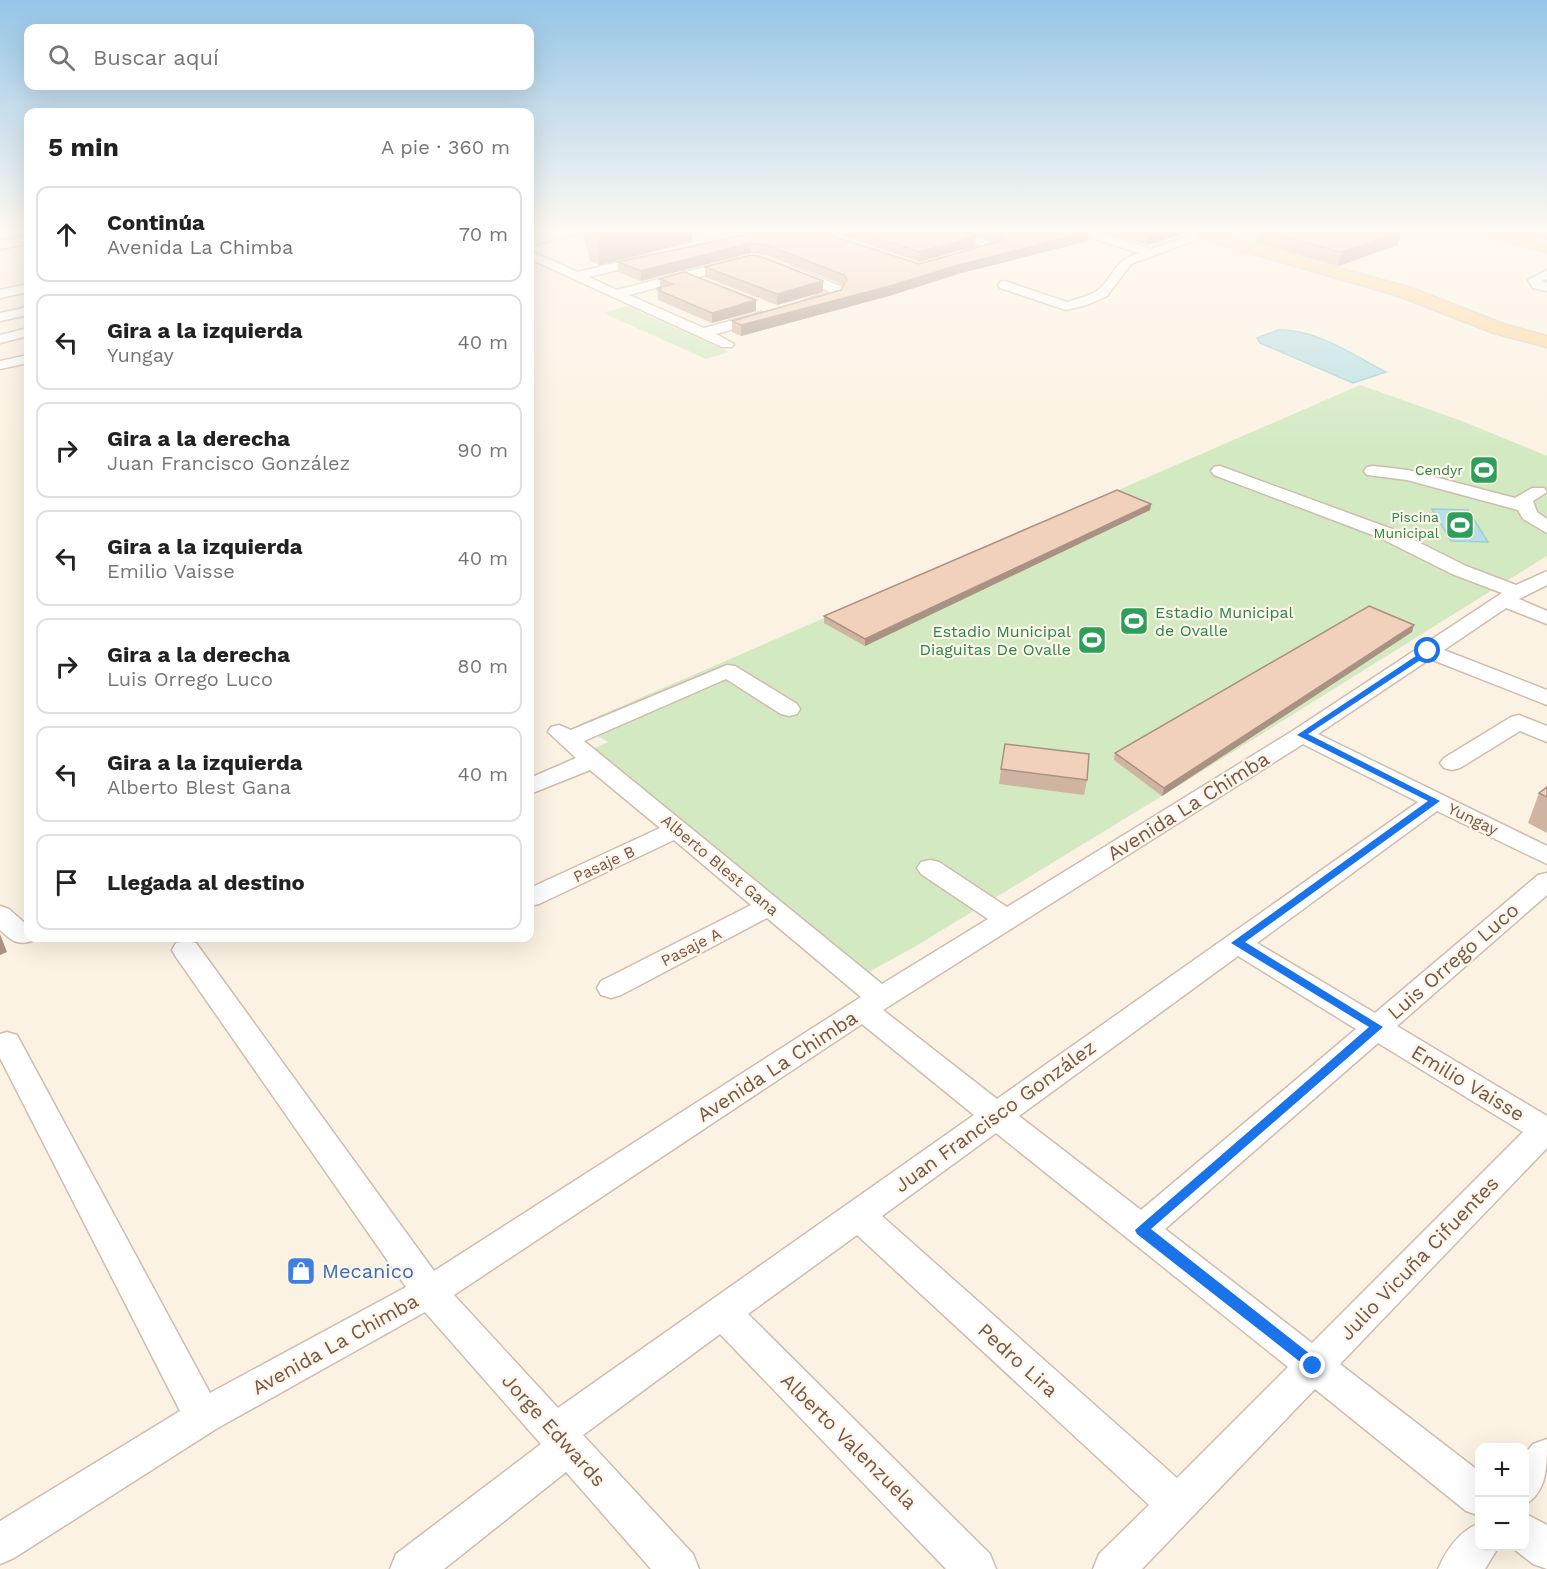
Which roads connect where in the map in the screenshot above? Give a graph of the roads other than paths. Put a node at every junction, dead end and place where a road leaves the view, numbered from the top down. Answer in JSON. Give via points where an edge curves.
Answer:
{"nodes":[{"id":1,"x":639,"y":304,"type":"edge"},
{"id":2,"x":756,"y":304,"type":"edge"},
{"id":3,"x":802,"y":304,"type":"edge"},
{"id":4,"x":1436,"y":304,"type":"edge"},
{"id":5,"x":796,"y":306,"type":"edge"},
{"id":6,"x":24,"y":312,"type":"edge"},
{"id":7,"x":0,"y":317,"type":"edge"},
{"id":8,"x":24,"y":333,"type":"edge"},
{"id":9,"x":702,"y":333,"type":"junction"},
{"id":10,"x":0,"y":339,"type":"edge"},
{"id":11,"x":1547,"y":342,"type":"edge"},
{"id":12,"x":727,"y":344,"type":"dead end"},
{"id":13,"x":24,"y":360,"type":"edge"},
{"id":14,"x":0,"y":365,"type":"edge"},
{"id":15,"x":1221,"y":471,"type":"dead end"},
{"id":16,"x":1373,"y":471,"type":"dead end"},
{"id":17,"x":1538,"y":492,"type":"dead end"},
{"id":18,"x":1525,"y":506,"type":"junction"},
{"id":19,"x":1547,"y":526,"type":"edge"},
{"id":20,"x":1547,"y":577,"type":"edge"},
{"id":21,"x":1510,"y":596,"type":"junction"},
{"id":22,"x":1547,"y":618,"type":"edge"},
{"id":23,"x":1428,"y":651,"type":"junction"},
{"id":24,"x":1547,"y":698,"type":"edge"},
{"id":25,"x":789,"y":709,"type":"dead end"},
{"id":26,"x":1302,"y":735,"type":"junction"},
{"id":27,"x":1547,"y":735,"type":"edge"},
{"id":28,"x":592,"y":760,"type":"junction"},
{"id":29,"x":1452,"y":763,"type":"dead end"},
{"id":30,"x":534,"y":785,"type":"edge"},
{"id":31,"x":1435,"y":801,"type":"junction"},
{"id":32,"x":678,"y":829,"type":"junction"},
{"id":33,"x":1547,"y":856,"type":"edge"},
{"id":34,"x":930,"y":868,"type":"dead end"},
{"id":35,"x":1547,"y":881,"type":"edge"},
{"id":36,"x":534,"y":896,"type":"edge"},
{"id":37,"x":770,"y":906,"type":"junction"},
{"id":38,"x":0,"y":915,"type":"edge"},
{"id":39,"x":1007,"y":919,"type":"junction"},
{"id":40,"x":22,"y":935,"type":"dead end"},
{"id":41,"x":1237,"y":943,"type":"junction"},
{"id":42,"x":186,"y":950,"type":"dead end"},
{"id":43,"x":611,"y":988,"type":"dead end"},
{"id":44,"x":872,"y":1004,"type":"junction"},
{"id":45,"x":1377,"y":1027,"type":"junction"},
{"id":46,"x":7,"y":1043,"type":"dead end"},
{"id":47,"x":997,"y":1115,"type":"junction"},
{"id":48,"x":1546,"y":1129,"type":"edge"},
{"id":49,"x":858,"y":1215,"type":"junction"},
{"id":50,"x":1141,"y":1230,"type":"junction"},
{"id":51,"x":429,"y":1292,"type":"junction"},
{"id":52,"x":722,"y":1312,"type":"junction"},
{"id":53,"x":1313,"y":1366,"type":"junction"},
{"id":54,"x":203,"y":1417,"type":"junction"},
{"id":55,"x":562,"y":1439,"type":"junction"},
{"id":56,"x":1547,"y":1457,"type":"edge"},
{"id":57,"x":1529,"y":1480,"type":"edge"},
{"id":58,"x":1475,"y":1494,"type":"edge"},
{"id":59,"x":1178,"y":1504,"type":"junction"},
{"id":60,"x":1529,"y":1537,"type":"edge"},
{"id":61,"x":0,"y":1544,"type":"edge"},
{"id":62,"x":1475,"y":1548,"type":"edge"},
{"id":63,"x":1547,"y":1550,"type":"edge"},
{"id":64,"x":411,"y":1569,"type":"edge"},
{"id":65,"x":678,"y":1569,"type":"edge"},
{"id":66,"x":975,"y":1569,"type":"edge"},
{"id":67,"x":1114,"y":1569,"type":"edge"},
{"id":68,"x":1459,"y":1569,"type":"edge"}],
"edges":[{"from":1,"to":9,"type":"street"},
{"from":2,"to":9,"type":"street","via":[[777,312]]},
{"from":3,"to":5,"type":"street"},
{"from":4,"to":11,"type":"main road"},
{"from":6,"to":7,"type":"street"},
{"from":8,"to":10,"type":"street"},
{"from":9,"to":12,"type":"street"},
{"from":13,"to":14,"type":"street"},
{"from":15,"to":21,"type":"street","via":[[1385,533]]},
{"from":16,"to":18,"type":"street","via":[[1408,475]]},
{"from":17,"to":18,"type":"street","via":[[1523,500]]},
{"from":18,"to":19,"type":"street","via":[[1529,515]]},
{"from":20,"to":21,"type":"street","name":"Avenida La Chimba"},
{"from":21,"to":22,"type":"street"},
{"from":21,"to":23,"type":"street","name":"Avenida La Chimba"},
{"from":23,"to":24,"type":"street"},
{"from":23,"to":26,"type":"street","name":"Avenida La Chimba"},
{"from":25,"to":28,"type":"street","name":"Alberto Blest Gana","via":[[727,671],[564,736]]},
{"from":26,"to":31,"type":"street","name":"Yungay"},
{"from":26,"to":39,"type":"street","name":"Avenida La Chimba"},
{"from":27,"to":29,"type":"street","via":[[1519,722]]},
{"from":28,"to":30,"type":"street"},
{"from":28,"to":32,"type":"street","name":"Alberto Blest Gana"},
{"from":31,"to":33,"type":"street","name":"Yungay"},
{"from":31,"to":41,"type":"street","name":"Juan Francisco González"},
{"from":32,"to":36,"type":"street","name":"Pasaje B"},
{"from":32,"to":37,"type":"street","name":"Alberto Blest Gana"},
{"from":34,"to":39,"type":"street"},
{"from":35,"to":45,"type":"street","name":"Luis Orrego Luco"},
{"from":37,"to":43,"type":"street","name":"Pasaje A"},
{"from":37,"to":44,"type":"street","name":"Alberto Blest Gana"},
{"from":38,"to":40,"type":"street"},
{"from":39,"to":44,"type":"street","name":"Avenida La Chimba"},
{"from":41,"to":45,"type":"street","name":"Emilio Vaisse"},
{"from":41,"to":47,"type":"street","name":"Juan Francisco González"},
{"from":42,"to":51,"type":"street","name":"Jorge Edwards"},
{"from":44,"to":47,"type":"street","name":"Alberto Blest Gana"},
{"from":44,"to":51,"type":"street","name":"Avenida La Chimba"},
{"from":45,"to":48,"type":"street","name":"Emilio Vaisse"},
{"from":45,"to":50,"type":"street","name":"Luis Orrego Luco"},
{"from":46,"to":54,"type":"street"},
{"from":47,"to":49,"type":"street","name":"Juan Francisco González"},
{"from":47,"to":50,"type":"street","name":"Alberto Blest Gana"},
{"from":48,"to":53,"type":"street","name":"Julio Vicuña Cifuentes"},
{"from":49,"to":52,"type":"street","name":"Juan Francisco González"},
{"from":49,"to":59,"type":"street","name":"Pedro Lira"},
{"from":50,"to":53,"type":"street","name":"Alberto Blest Gana"},
{"from":51,"to":54,"type":"street","name":"Avenida La Chimba"},
{"from":51,"to":55,"type":"street","name":"Jorge Edwards"},
{"from":52,"to":55,"type":"street","name":"Juan Francisco González"},
{"from":52,"to":66,"type":"street","name":"Alberto Valenzuela"},
{"from":53,"to":58,"type":"street","name":"Alberto Blest Gana"},
{"from":53,"to":59,"type":"street","name":"Julio Vicuña Cifuentes"},
{"from":54,"to":61,"type":"street","name":"Avenida La Chimba"},
{"from":55,"to":64,"type":"street","name":"Juan Francisco González"},
{"from":55,"to":65,"type":"street","name":"Jorge Edwards"},
{"from":56,"to":57,"type":"street"},
{"from":59,"to":67,"type":"street","name":"Julio Vicuña Cifuentes"},
{"from":60,"to":63,"type":"street"},
{"from":62,"to":68,"type":"street"}]}
